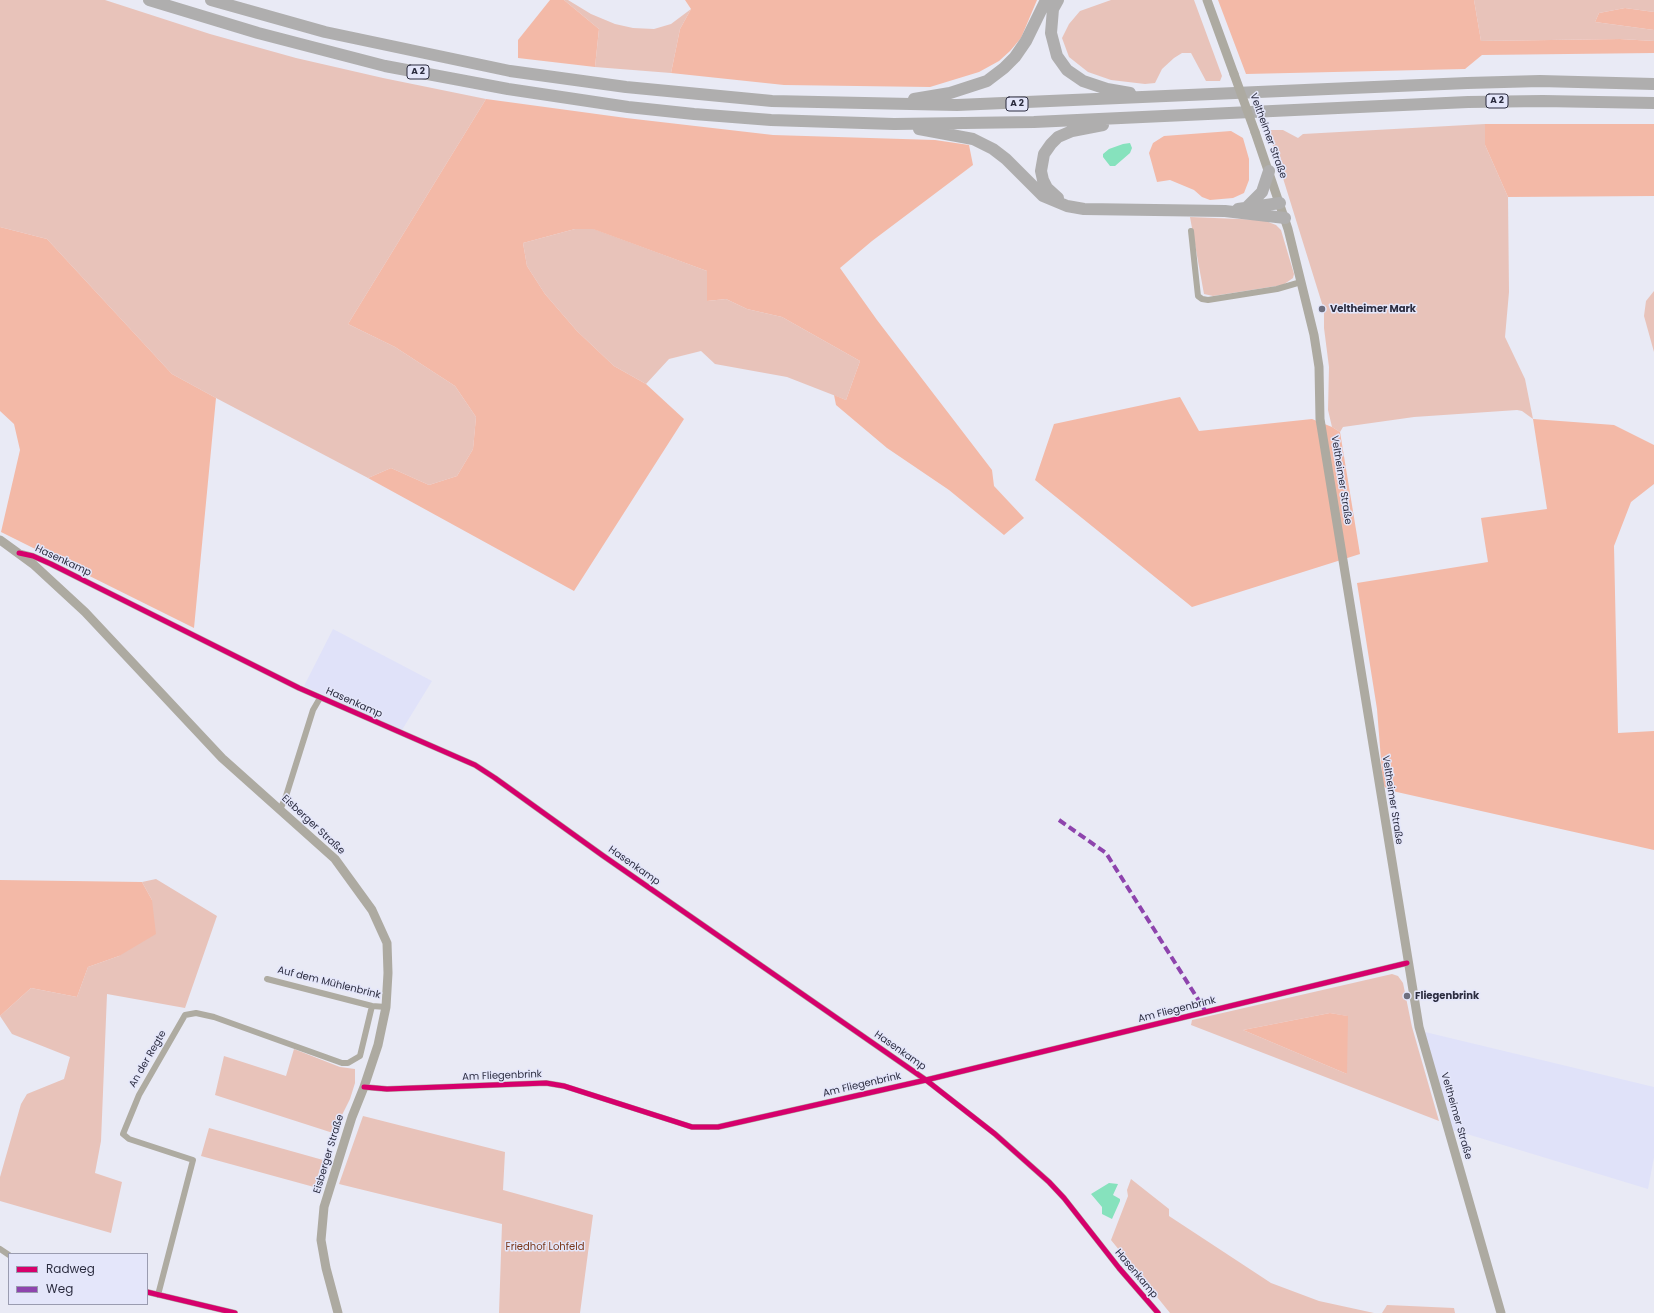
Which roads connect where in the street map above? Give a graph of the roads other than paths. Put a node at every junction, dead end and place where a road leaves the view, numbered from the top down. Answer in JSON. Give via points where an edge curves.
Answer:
{"nodes":[{"id":1,"x":149,"y":0,"type":"edge"},
{"id":2,"x":211,"y":0,"type":"edge"},
{"id":3,"x":1046,"y":0,"type":"edge"},
{"id":4,"x":1058,"y":0,"type":"edge"},
{"id":5,"x":1207,"y":0,"type":"edge"},
{"id":6,"x":1654,"y":84,"type":"edge"},
{"id":7,"x":1151,"y":97,"type":"junction"},
{"id":8,"x":1654,"y":103,"type":"edge"},
{"id":9,"x":882,"y":104,"type":"junction"},
{"id":10,"x":1146,"y":117,"type":"junction"},
{"id":11,"x":894,"y":124,"type":"junction"},
{"id":12,"x":1269,"y":171,"type":"junction"},
{"id":13,"x":1280,"y":203,"type":"junction"},
{"id":14,"x":1247,"y":207,"type":"junction"},
{"id":15,"x":1084,"y":209,"type":"junction"},
{"id":16,"x":1225,"y":211,"type":"junction"},
{"id":17,"x":1285,"y":218,"type":"junction"},
{"id":18,"x":1191,"y":231,"type":"dead end"},
{"id":19,"x":1301,"y":282,"type":"junction"},
{"id":20,"x":0,"y":540,"type":"edge"},
{"id":21,"x":19,"y":553,"type":"junction"},
{"id":22,"x":320,"y":698,"type":"junction"},
{"id":23,"x":280,"y":810,"type":"junction"},
{"id":24,"x":1407,"y":963,"type":"junction"},
{"id":25,"x":267,"y":979,"type":"dead end"},
{"id":26,"x":372,"y":1006,"type":"junction"},
{"id":27,"x":386,"y":1007,"type":"junction"},
{"id":28,"x":926,"y":1080,"type":"junction"},
{"id":29,"x":364,"y":1087,"type":"junction"},
{"id":30,"x":148,"y":1292,"type":"edge"},
{"id":31,"x":158,"y":1295,"type":"junction"},
{"id":32,"x":234,"y":1313,"type":"edge"},
{"id":33,"x":338,"y":1313,"type":"edge"},
{"id":34,"x":1158,"y":1313,"type":"edge"},
{"id":35,"x":1501,"y":1313,"type":"edge"}],
"edges":[{"from":1,"to":11,"type":"highway","number":"A 2","via":[[258,34],[385,66],[568,99],[694,114]]},
{"from":2,"to":9,"type":"highway","number":"A 2","via":[[325,32],[510,71],[683,94],[772,101]]},
{"from":3,"to":9,"type":"highway","via":[[1016,57],[987,81],[950,93]]},
{"from":4,"to":7,"type":"highway","via":[[1053,9],[1051,33],[1057,56],[1068,70],[1083,81],[1107,89]]},
{"from":5,"to":12,"type":"main road","name":"Veltheimer Straße","bridge":true},
{"from":6,"to":7,"type":"highway","number":"A 2","via":[[1540,81]]},
{"from":7,"to":9,"type":"highway","number":"A 2","via":[[1010,104]]},
{"from":8,"to":10,"type":"highway","number":"A 2","via":[[1543,100],[1468,102]]},
{"from":10,"to":11,"type":"highway","number":"A 2"},
{"from":10,"to":15,"type":"highway","via":[[1072,131],[1050,144],[1044,154],[1041,171],[1047,188],[1056,198]]},
{"from":11,"to":15,"type":"highway","via":[[973,140],[994,149],[1043,196],[1055,203]]},
{"from":12,"to":13,"type":"main road","name":"Veltheimer Straße"},
{"from":12,"to":14,"type":"highway","via":[[1262,192]]},
{"from":13,"to":14,"type":"highway"},
{"from":13,"to":17,"type":"main road","name":"Veltheimer Straße"},
{"from":14,"to":16,"type":"highway"},
{"from":15,"to":16,"type":"highway"},
{"from":16,"to":17,"type":"highway"},
{"from":17,"to":19,"type":"main road","name":"Veltheimer Straße"},
{"from":18,"to":19,"type":"street","via":[[1198,296],[1202,299],[1270,290]]},
{"from":19,"to":24,"type":"main road","name":"Veltheimer Straße","via":[[1314,334],[1319,367],[1320,419]]},
{"from":20,"to":21,"type":"main road","name":"Eisberger Straße"},
{"from":21,"to":22,"type":"street","name":"Hasenkamp","via":[[51,564]]},
{"from":21,"to":23,"type":"main road","name":"Eisberger Straße","via":[[85,612],[222,758]]},
{"from":22,"to":23,"type":"street","name":"Hasenkamp","via":[[313,710]]},
{"from":22,"to":28,"type":"street","name":"Hasenkamp","via":[[475,765]]},
{"from":23,"to":27,"type":"main road","name":"Eisberger Straße","via":[[335,859],[372,910],[387,943]]},
{"from":24,"to":28,"type":"street","name":"Am Fliegenbrink"},
{"from":24,"to":35,"type":"main road","name":"Veltheimer Straße","via":[[1419,1026]]},
{"from":25,"to":26,"type":"street","name":"Auf dem Mühlenbrink"},
{"from":26,"to":27,"type":"street","name":"Auf dem Mühlenbrink"},
{"from":26,"to":31,"type":"street","name":"An der Regte","via":[[360,1056],[348,1063],[214,1017],[196,1013],[185,1015],[139,1095],[123,1134],[129,1139],[193,1160]]},
{"from":27,"to":29,"type":"main road","name":"Eisberger Straße","via":[[378,1045]]},
{"from":28,"to":29,"type":"street","name":"Am Fliegenbrink","via":[[718,1127],[692,1127],[564,1086],[546,1083],[387,1089]]},
{"from":28,"to":34,"type":"street","name":"Hasenkamp","via":[[995,1134],[1049,1182]]},
{"from":29,"to":33,"type":"main road","name":"Eisberger Straße","via":[[324,1207],[322,1240],[326,1268]]},
{"from":30,"to":31,"type":"street"},
{"from":31,"to":32,"type":"street"}]}
